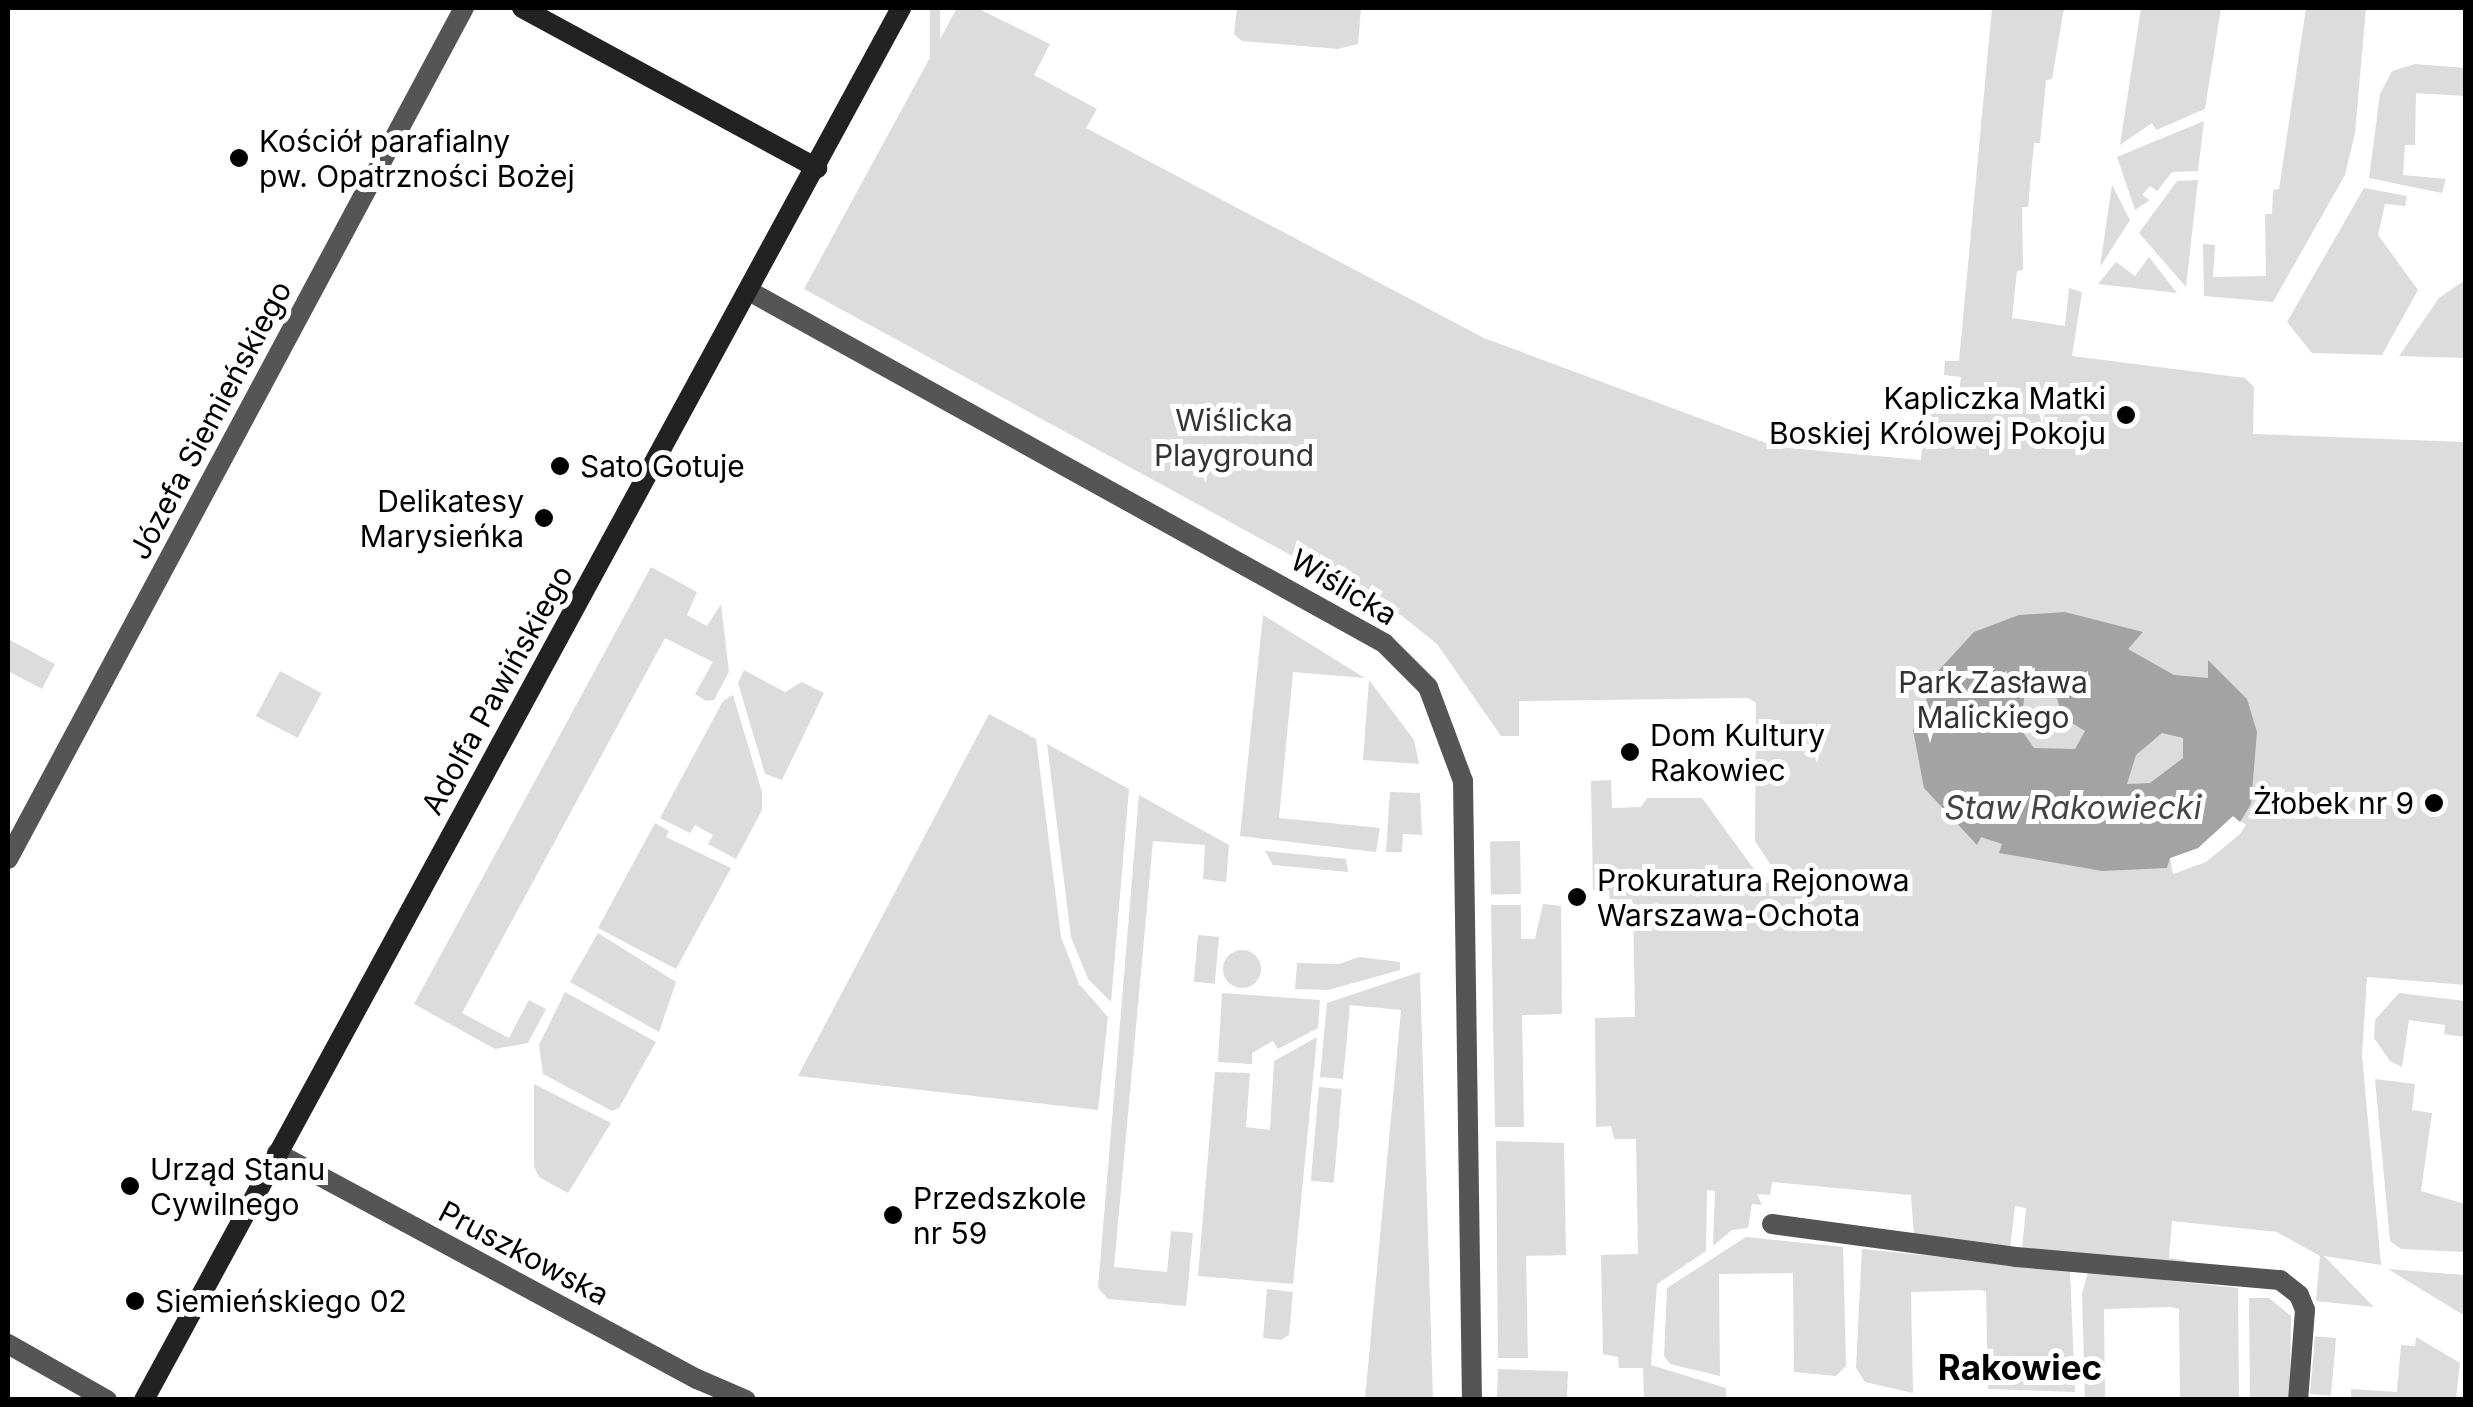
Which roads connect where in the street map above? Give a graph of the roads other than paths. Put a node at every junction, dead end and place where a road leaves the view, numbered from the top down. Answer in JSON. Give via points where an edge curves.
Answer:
{"nodes":[{"id":1,"x":464,"y":8,"type":"edge"},
{"id":2,"x":522,"y":8,"type":"edge"},
{"id":3,"x":902,"y":8,"type":"edge"},
{"id":4,"x":818,"y":168,"type":"junction"},
{"id":5,"x":748,"y":291,"type":"junction"},
{"id":6,"x":8,"y":859,"type":"edge"},
{"id":7,"x":277,"y":1154,"type":"junction"},
{"id":8,"x":1772,"y":1224,"type":"dead end"},
{"id":9,"x":8,"y":1344,"type":"edge"},
{"id":10,"x":107,"y":1400,"type":"edge"},
{"id":11,"x":144,"y":1400,"type":"edge"},
{"id":12,"x":746,"y":1400,"type":"edge"},
{"id":13,"x":1472,"y":1400,"type":"edge"},
{"id":14,"x":2298,"y":1400,"type":"edge"}],
"edges":[{"from":1,"to":6,"type":"street","name":"Józefa Siemieńskiego"},
{"from":2,"to":4,"type":"street"},
{"from":3,"to":4,"type":"street","name":"Adolfa Pawińskiego"},
{"from":4,"to":5,"type":"street","name":"Adolfa Pawińskiego"},
{"from":5,"to":7,"type":"street","name":"Adolfa Pawińskiego"},
{"from":5,"to":13,"type":"street","name":"Wiślicka","via":[[1384,643],[1428,688],[1463,781]]},
{"from":7,"to":11,"type":"street","name":"Adolfa Pawińskiego"},
{"from":7,"to":12,"type":"street","name":"Pruszkowska"},
{"from":8,"to":14,"type":"street","via":[[2016,1257],[2280,1280],[2300,1295],[2305,1310]]},
{"from":9,"to":10,"type":"street"}]}
